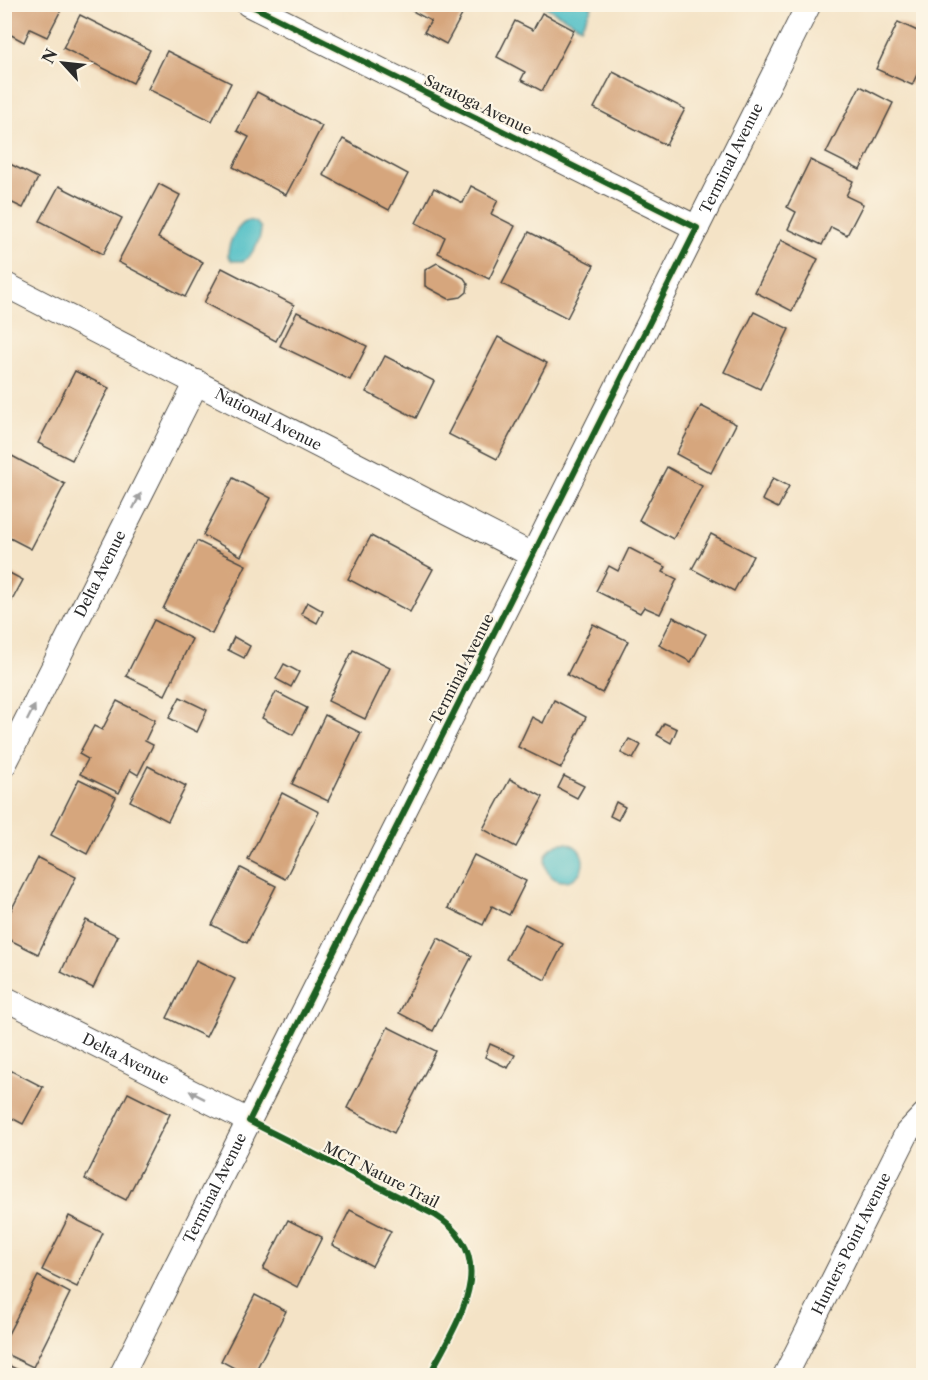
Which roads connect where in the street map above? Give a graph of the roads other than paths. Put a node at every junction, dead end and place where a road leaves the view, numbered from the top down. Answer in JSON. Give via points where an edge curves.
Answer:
{"nodes":[{"id":1,"x":248,"y":4,"type":"edge"},
{"id":2,"x":809,"y":4,"type":"edge"},
{"id":3,"x":697,"y":228,"type":"junction"},
{"id":4,"x":4,"y":284,"type":"edge"},
{"id":5,"x":196,"y":382,"type":"junction"},
{"id":6,"x":532,"y":555,"type":"junction"},
{"id":7,"x":4,"y":765,"type":"edge"},
{"id":8,"x":4,"y":998,"type":"edge"},
{"id":9,"x":924,"y":1115,"type":"edge"},
{"id":10,"x":249,"y":1121,"type":"junction"},
{"id":11,"x":121,"y":1376,"type":"edge"},
{"id":12,"x":785,"y":1376,"type":"edge"}],
"edges":[{"from":1,"to":3,"type":"street","name":"Saratoga Avenue"},
{"from":2,"to":3,"type":"street","name":"Terminal Avenue"},
{"from":3,"to":6,"type":"street","name":"Terminal Avenue"},
{"from":4,"to":5,"type":"street","name":"National Avenue"},
{"from":5,"to":6,"type":"street","name":"National Avenue"},
{"from":7,"to":5,"type":"street","name":"Delta Avenue","one_way":true},
{"from":6,"to":10,"type":"street","name":"Terminal Avenue"},
{"from":10,"to":8,"type":"street","name":"Delta Avenue","one_way":true},
{"from":9,"to":12,"type":"street","name":"Hunters Point Avenue","via":[[907,1133]]},
{"from":10,"to":11,"type":"street","name":"Terminal Avenue"}]}
